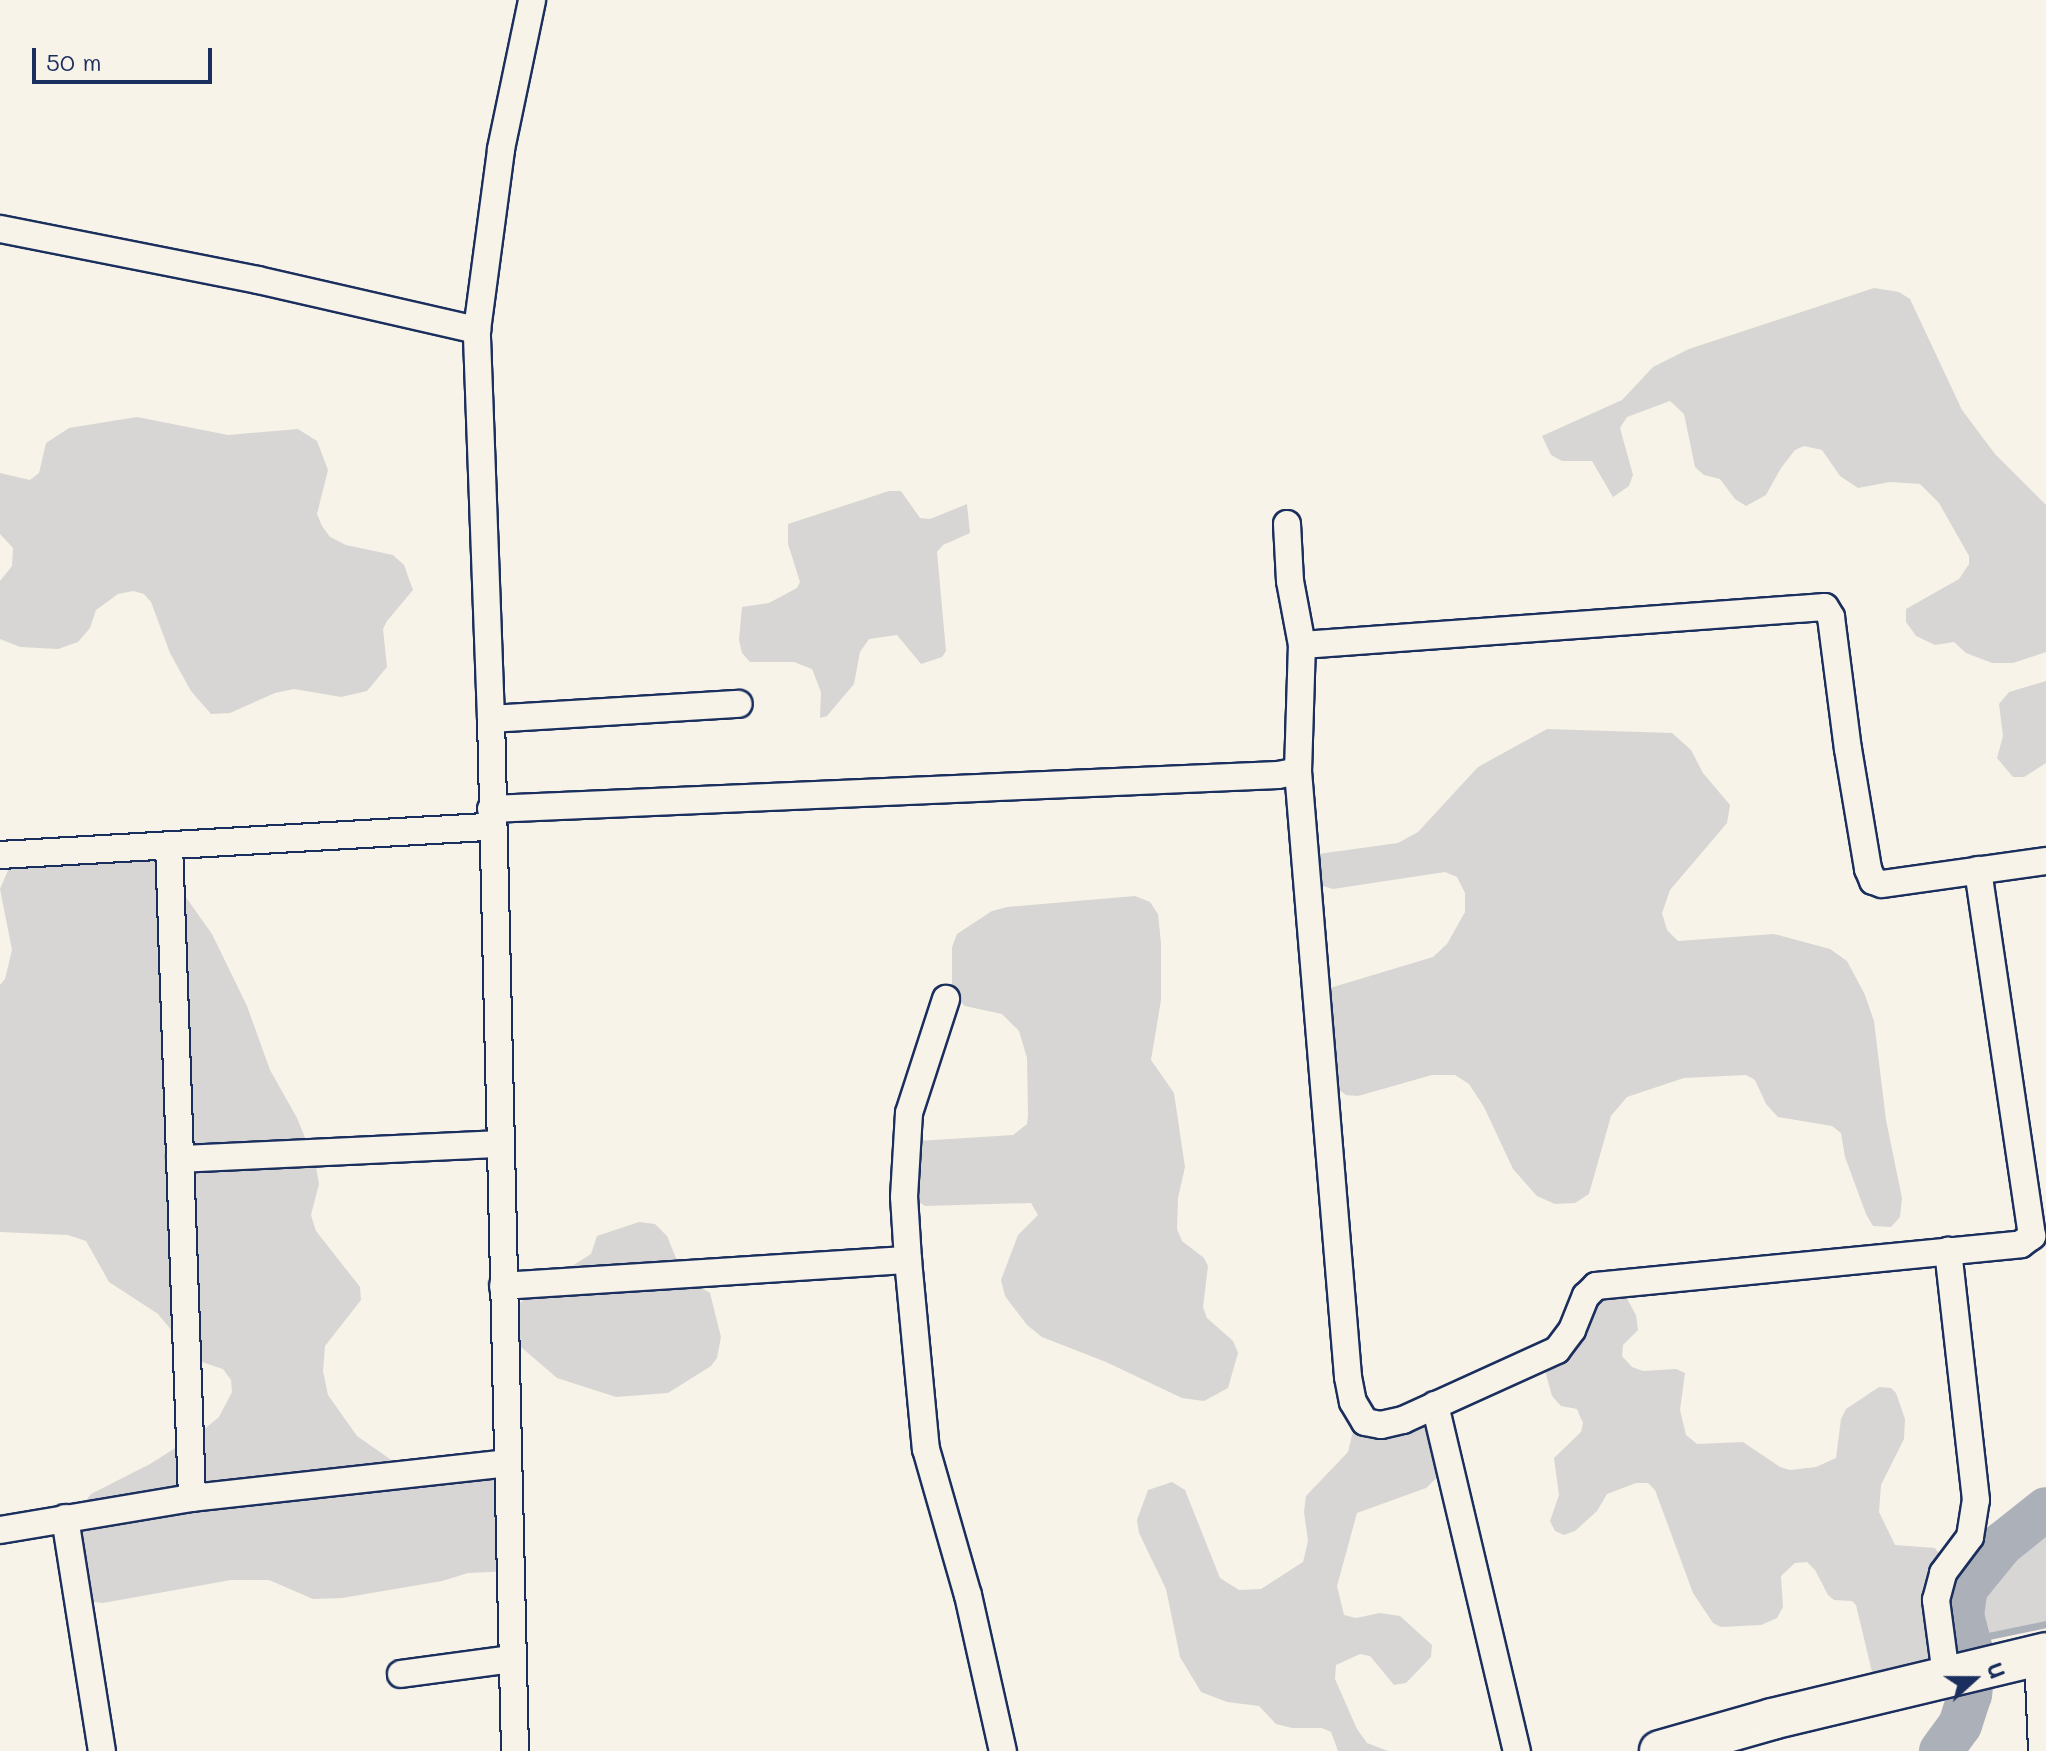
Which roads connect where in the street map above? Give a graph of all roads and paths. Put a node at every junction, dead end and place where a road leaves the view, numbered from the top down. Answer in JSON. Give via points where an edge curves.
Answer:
{"nodes":[{"id":1,"x":532,"y":0,"type":"edge"},
{"id":2,"x":0,"y":229,"type":"edge"},
{"id":3,"x":477,"y":330,"type":"junction"},
{"id":4,"x":1287,"y":524,"type":"dead end"},
{"id":5,"x":1302,"y":645,"type":"junction"},
{"id":6,"x":739,"y":704,"type":"dead end"},
{"id":7,"x":491,"y":719,"type":"junction"},
{"id":8,"x":1298,"y":771,"type":"junction"},
{"id":9,"x":492,"y":818,"type":"junction"},
{"id":10,"x":169,"y":845,"type":"junction"},
{"id":11,"x":0,"y":855,"type":"edge"},
{"id":12,"x":2046,"y":861,"type":"edge"},
{"id":13,"x":1978,"y":870,"type":"junction"},
{"id":14,"x":946,"y":999,"type":"dead end"},
{"id":15,"x":499,"y":1144,"type":"junction"},
{"id":16,"x":180,"y":1159,"type":"junction"},
{"id":17,"x":1948,"y":1251,"type":"junction"},
{"id":18,"x":908,"y":1260,"type":"junction"},
{"id":19,"x":503,"y":1286,"type":"junction"},
{"id":20,"x":1435,"y":1405,"type":"junction"},
{"id":21,"x":507,"y":1463,"type":"junction"},
{"id":22,"x":192,"y":1498,"type":"junction"},
{"id":23,"x":65,"y":1518,"type":"junction"},
{"id":24,"x":0,"y":1530,"type":"edge"},
{"id":25,"x":2042,"y":1654,"type":"edge"},
{"id":26,"x":512,"y":1659,"type":"junction"},
{"id":27,"x":1967,"y":1671,"type":"junction"},
{"id":28,"x":401,"y":1674,"type":"dead end"},
{"id":29,"x":102,"y":1751,"type":"edge"},
{"id":30,"x":515,"y":1751,"type":"edge"},
{"id":31,"x":1003,"y":1751,"type":"edge"},
{"id":32,"x":1517,"y":1751,"type":"edge"},
{"id":33,"x":1660,"y":1751,"type":"edge"},
{"id":34,"x":2042,"y":1751,"type":"edge"}],
"edges":[{"from":1,"to":3,"type":"street","via":[[501,149]]},
{"from":2,"to":3,"type":"street"},
{"from":3,"to":7,"type":"street"},
{"from":4,"to":5,"type":"street","via":[[1290,581]]},
{"from":5,"to":8,"type":"street"},
{"from":5,"to":13,"type":"street","via":[[1825,607],[1831,617],[1873,881]]},
{"from":6,"to":7,"type":"street"},
{"from":7,"to":9,"type":"street"},
{"from":8,"to":9,"type":"street"},
{"from":8,"to":20,"type":"street","via":[[1353,1402],[1365,1422],[1381,1425]]},
{"from":9,"to":10,"type":"street"},
{"from":9,"to":15,"type":"street"},
{"from":10,"to":11,"type":"street"},
{"from":10,"to":16,"type":"street"},
{"from":12,"to":13,"type":"street"},
{"from":13,"to":17,"type":"street","via":[[2032,1236],[2021,1244]]},
{"from":14,"to":18,"type":"street","via":[[909,1113],[904,1197]]},
{"from":15,"to":16,"type":"street"},
{"from":15,"to":19,"type":"street"},
{"from":16,"to":22,"type":"street"},
{"from":17,"to":20,"type":"street","via":[[1596,1286],[1557,1350]]},
{"from":17,"to":27,"type":"street","via":[[1976,1500],[1970,1537],[1943,1573],[1936,1600]]},
{"from":18,"to":19,"type":"street"},
{"from":18,"to":31,"type":"street","via":[[926,1449],[968,1595]]},
{"from":19,"to":21,"type":"street"},
{"from":20,"to":32,"type":"street"},
{"from":21,"to":22,"type":"street"},
{"from":21,"to":26,"type":"street"},
{"from":22,"to":23,"type":"street"},
{"from":23,"to":24,"type":"street"},
{"from":23,"to":29,"type":"street"},
{"from":25,"to":27,"type":"main road"},
{"from":25,"to":34,"type":"street"},
{"from":26,"to":28,"type":"street"},
{"from":26,"to":30,"type":"street"},
{"from":27,"to":33,"type":"main road"}]}
